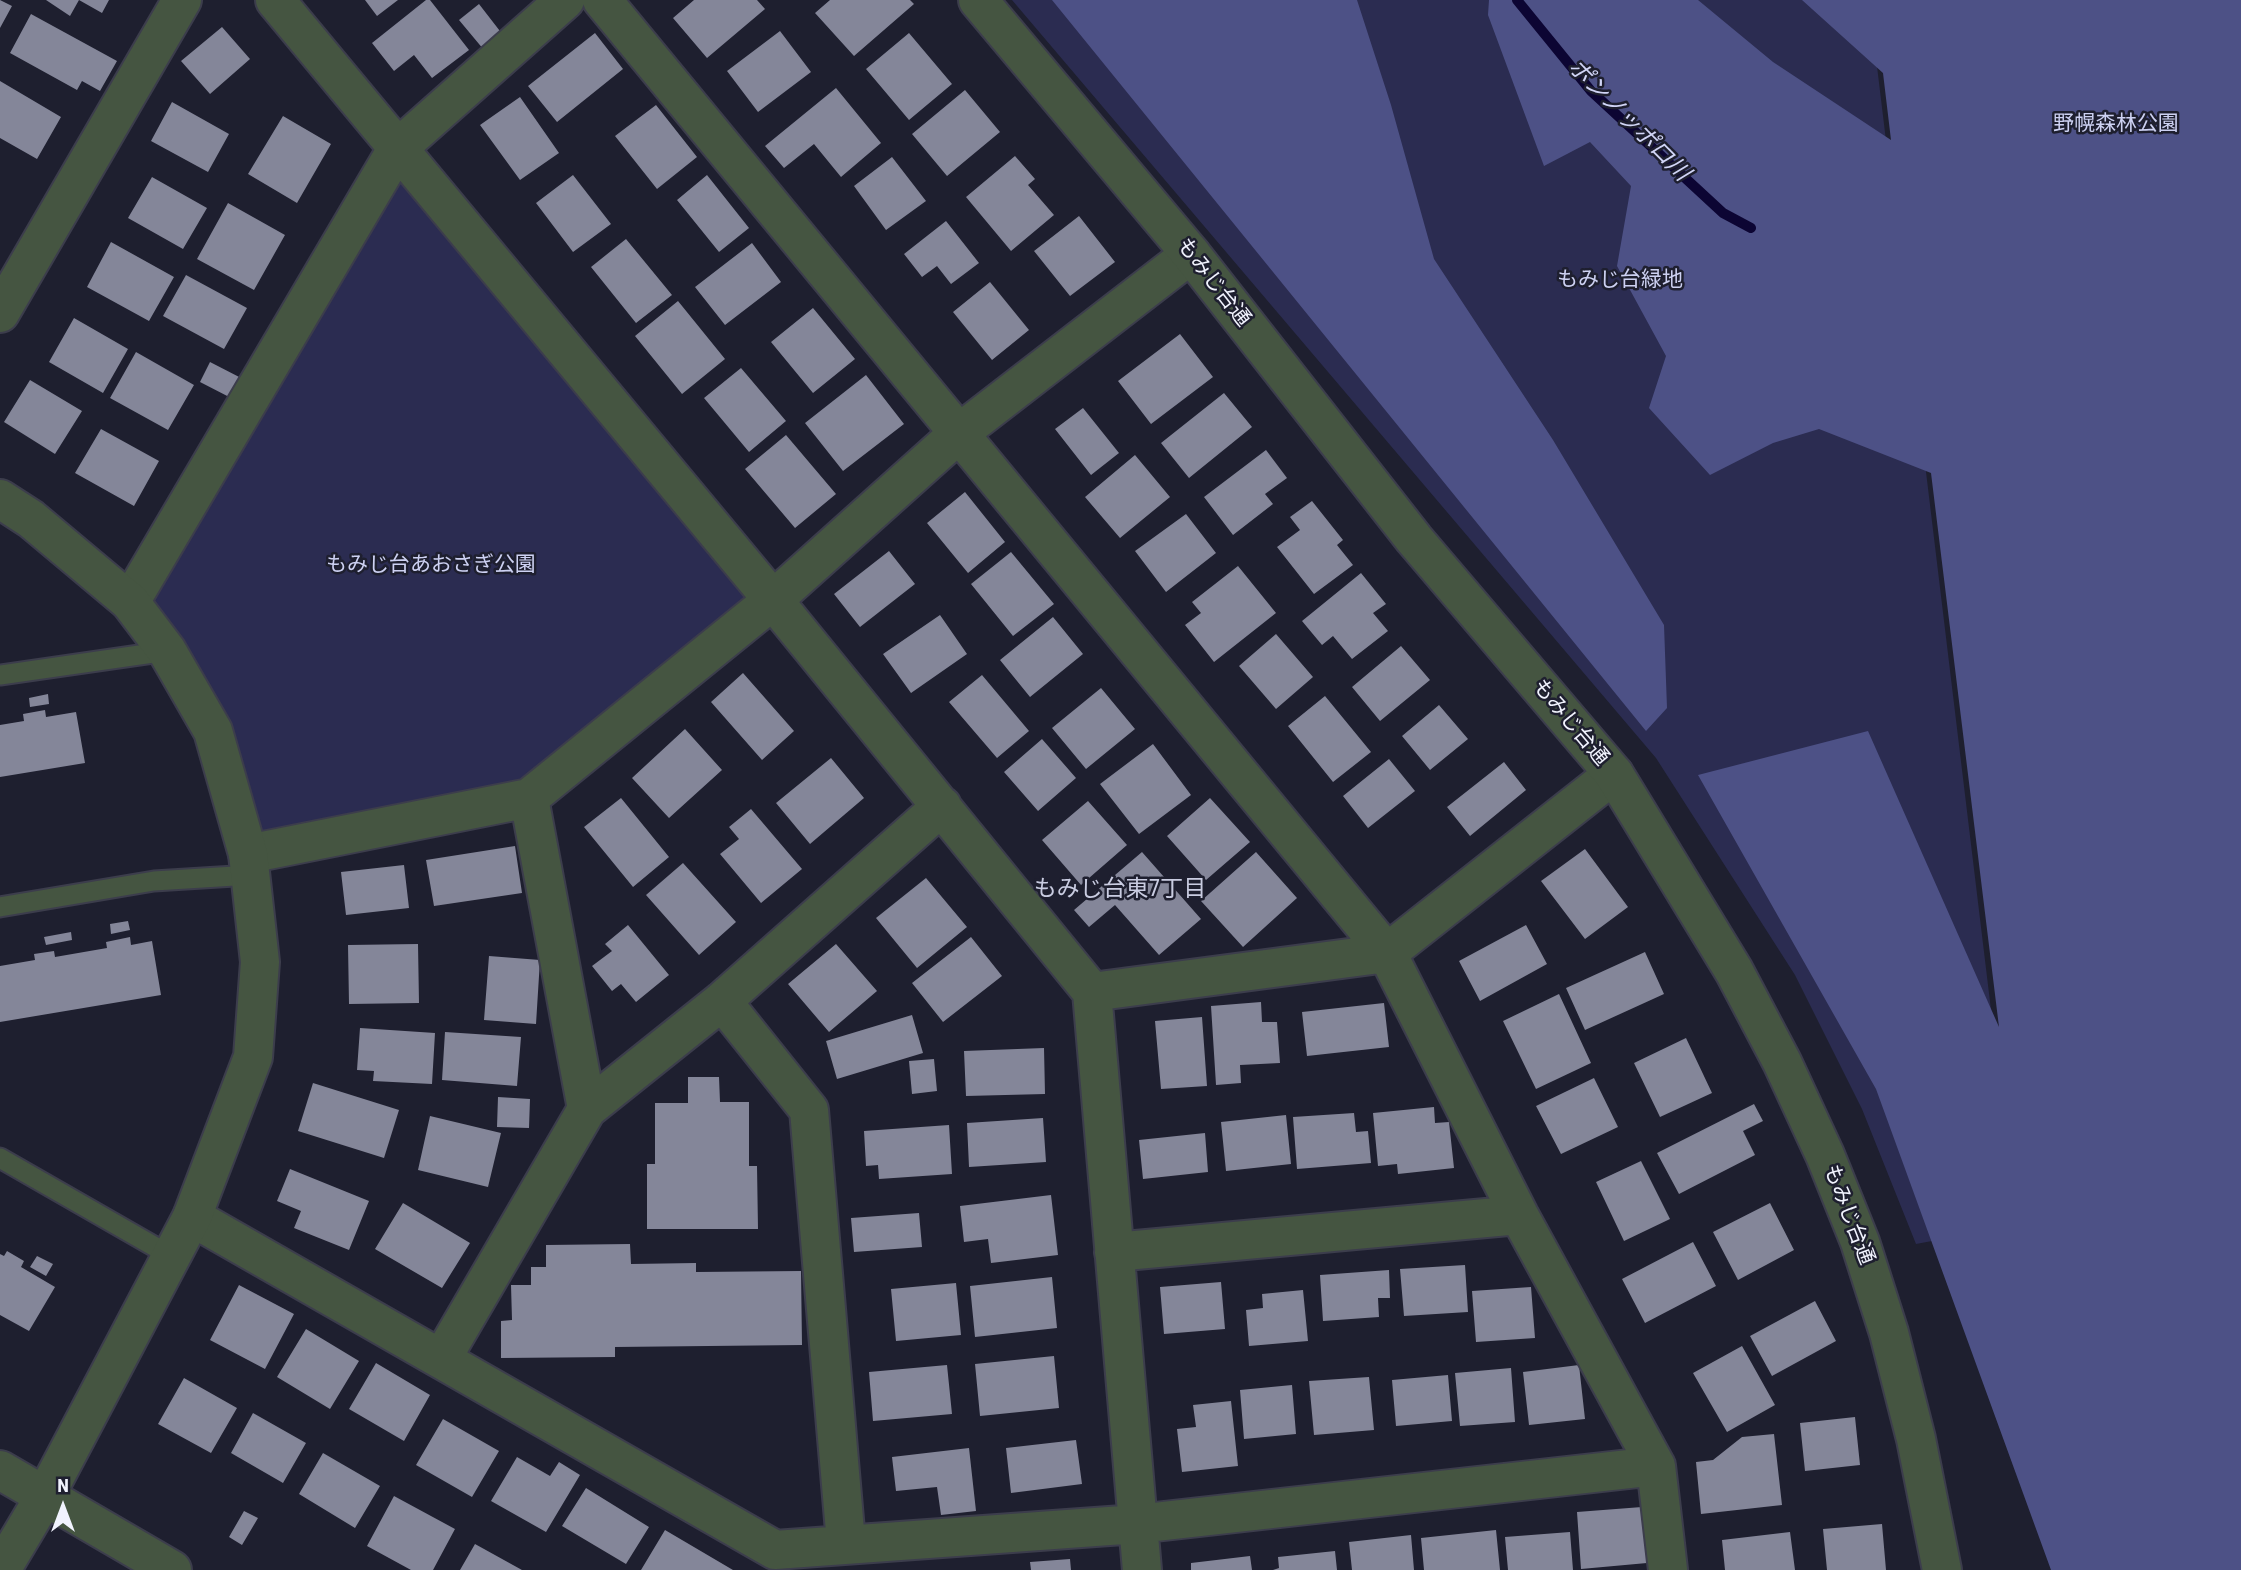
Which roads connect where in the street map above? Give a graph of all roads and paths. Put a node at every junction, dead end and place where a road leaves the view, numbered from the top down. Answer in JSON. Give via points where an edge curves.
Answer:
{"nodes":[{"id":1,"x":182,"y":0,"type":"edge"},
{"id":2,"x":275,"y":0,"type":"edge"},
{"id":3,"x":565,"y":0,"type":"edge"},
{"id":4,"x":602,"y":0,"type":"edge"},
{"id":5,"x":978,"y":0,"type":"edge"},
{"id":6,"x":397,"y":149,"type":"junction"},
{"id":7,"x":1191,"y":254,"type":"junction"},
{"id":8,"x":0,"y":313,"type":"edge"},
{"id":9,"x":958,"y":434,"type":"junction"},
{"id":10,"x":0,"y":499,"type":"edge"},
{"id":11,"x":773,"y":600,"type":"junction"},
{"id":12,"x":130,"y":602,"type":"junction"},
{"id":13,"x":167,"y":651,"type":"junction"},
{"id":14,"x":0,"y":675,"type":"edge"},
{"id":15,"x":1614,"y":774,"type":"junction"},
{"id":16,"x":529,"y":798,"type":"junction"},
{"id":17,"x":942,"y":806,"type":"junction"},
{"id":18,"x":249,"y":865,"type":"junction"},
{"id":19,"x":0,"y":907,"type":"edge"},
{"id":20,"x":1387,"y":953,"type":"junction"},
{"id":21,"x":1092,"y":992,"type":"junction"},
{"id":22,"x":722,"y":1001,"type":"junction"},
{"id":23,"x":587,"y":1108,"type":"junction"},
{"id":24,"x":0,"y":1158,"type":"edge"},
{"id":25,"x":1519,"y":1215,"type":"junction"},
{"id":26,"x":192,"y":1217,"type":"junction"},
{"id":27,"x":1114,"y":1252,"type":"junction"},
{"id":28,"x":172,"y":1256,"type":"junction"},
{"id":29,"x":442,"y":1358,"type":"junction"},
{"id":30,"x":1656,"y":1466,"type":"junction"},
{"id":31,"x":0,"y":1470,"type":"edge"},
{"id":32,"x":45,"y":1496,"type":"junction"},
{"id":33,"x":1137,"y":1524,"type":"junction"},
{"id":34,"x":846,"y":1543,"type":"junction"},
{"id":35,"x":148,"y":1564,"type":"edge"},
{"id":36,"x":1,"y":1570,"type":"edge"},
{"id":37,"x":1142,"y":1570,"type":"edge"},
{"id":38,"x":1668,"y":1570,"type":"edge"},
{"id":39,"x":1942,"y":1570,"type":"edge"}],
"edges":[{"from":1,"to":8,"type":"street"},
{"from":2,"to":6,"type":"street"},
{"from":3,"to":6,"type":"street"},
{"from":4,"to":9,"type":"street"},
{"from":5,"to":7,"type":"street","name":"もみじ台通"},
{"from":6,"to":11,"type":"street"},
{"from":6,"to":12,"type":"street"},
{"from":7,"to":9,"type":"street"},
{"from":7,"to":15,"type":"street","name":"もみじ台通","via":[[1414,539]]},
{"from":9,"to":11,"type":"street"},
{"from":9,"to":20,"type":"street"},
{"from":10,"to":12,"type":"street","via":[[31,519]]},
{"from":11,"to":16,"type":"street"},
{"from":11,"to":17,"type":"street"},
{"from":12,"to":13,"type":"street"},
{"from":13,"to":14,"type":"lane"},
{"from":13,"to":18,"type":"street","via":[[213,731]]},
{"from":15,"to":20,"type":"street"},
{"from":15,"to":39,"type":"street","name":"もみじ台通","via":[[1734,971],[1825,1155],[1889,1333]]},
{"from":16,"to":18,"type":"street"},
{"from":16,"to":23,"type":"street"},
{"from":17,"to":21,"type":"street"},
{"from":17,"to":22,"type":"street"},
{"from":18,"to":19,"type":"lane"},
{"from":18,"to":26,"type":"street","via":[[260,962],[253,1057]]},
{"from":20,"to":21,"type":"street"},
{"from":20,"to":25,"type":"street"},
{"from":21,"to":27,"type":"street"},
{"from":22,"to":23,"type":"street"},
{"from":22,"to":34,"type":"street","via":[[809,1110]]},
{"from":23,"to":29,"type":"street"},
{"from":24,"to":28,"type":"lane"},
{"from":25,"to":27,"type":"street"},
{"from":25,"to":30,"type":"street"},
{"from":26,"to":28,"type":"street"},
{"from":26,"to":29,"type":"street"},
{"from":27,"to":33,"type":"street"},
{"from":28,"to":32,"type":"street"},
{"from":29,"to":34,"type":"street","via":[[775,1550]]},
{"from":30,"to":33,"type":"street"},
{"from":30,"to":38,"type":"street"},
{"from":31,"to":32,"type":"street"},
{"from":32,"to":35,"type":"street"},
{"from":32,"to":36,"type":"street"},
{"from":33,"to":34,"type":"street"},
{"from":33,"to":37,"type":"street"}]}
